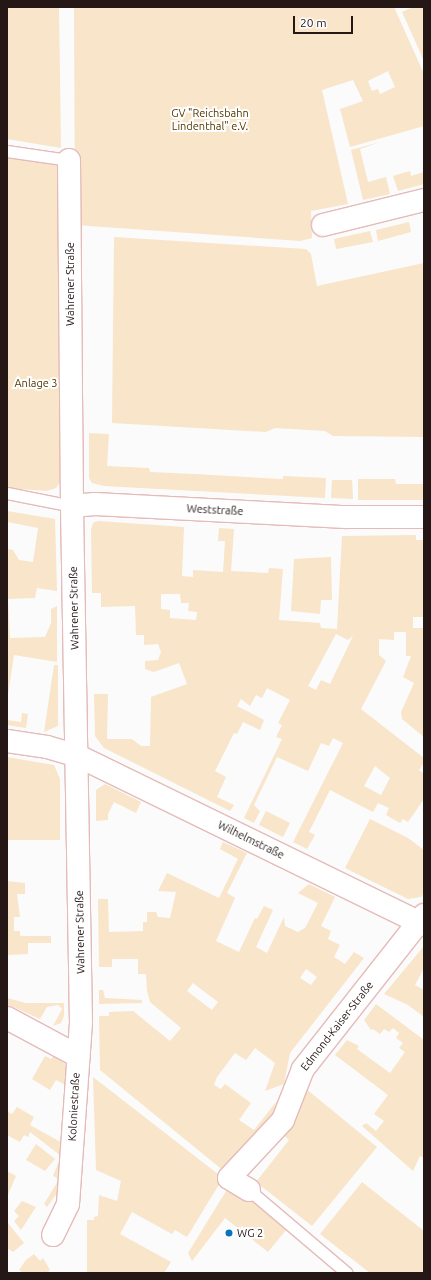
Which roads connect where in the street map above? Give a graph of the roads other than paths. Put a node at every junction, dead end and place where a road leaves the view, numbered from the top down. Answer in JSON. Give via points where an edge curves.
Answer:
{"nodes":[{"id":1,"x":7,"y":151,"type":"edge"},
{"id":2,"x":68,"y":160,"type":"joint"},
{"id":3,"x":424,"y":200,"type":"edge"},
{"id":4,"x":323,"y":225,"type":"dead end"},
{"id":5,"x":7,"y":493,"type":"edge"},
{"id":6,"x":72,"y":506,"type":"junction"},
{"id":7,"x":424,"y":517,"type":"edge"},
{"id":8,"x":7,"y":741,"type":"edge"},
{"id":9,"x":78,"y":756,"type":"junction"},
{"id":10,"x":422,"y":920,"type":"edge"},
{"id":11,"x":7,"y":1018,"type":"edge"},
{"id":12,"x":78,"y":1056,"type":"junction"},
{"id":13,"x":249,"y":1190,"type":"joint"},
{"id":14,"x":53,"y":1235,"type":"dead end"},
{"id":15,"x":348,"y":1273,"type":"edge"}],
"edges":[{"from":1,"to":2,"type":"lane"},
{"from":2,"to":6,"type":"street","name":"Wahrener Straße"},
{"from":3,"to":4,"type":"street"},
{"from":5,"to":6,"type":"lane","name":"Weststraße"},
{"from":6,"to":7,"type":"street","name":"Weststraße","via":[[95,504],[346,517]]},
{"from":6,"to":9,"type":"street","name":"Wahrener Straße"},
{"from":8,"to":9,"type":"street","name":"Wilhelmstraße","via":[[47,747]]},
{"from":9,"to":10,"type":"street","name":"Wilhelmstraße"},
{"from":9,"to":12,"type":"street","name":"Wahrener Straße","via":[[82,1023]]},
{"from":10,"to":13,"type":"street","name":"Edmond-Kaiser-Straße","via":[[303,1069],[283,1120],[229,1178]]},
{"from":11,"to":12,"type":"street"},
{"from":12,"to":14,"type":"street","name":"Koloniestraße","via":[[68,1204]]},
{"from":13,"to":15,"type":"lane"}]}
